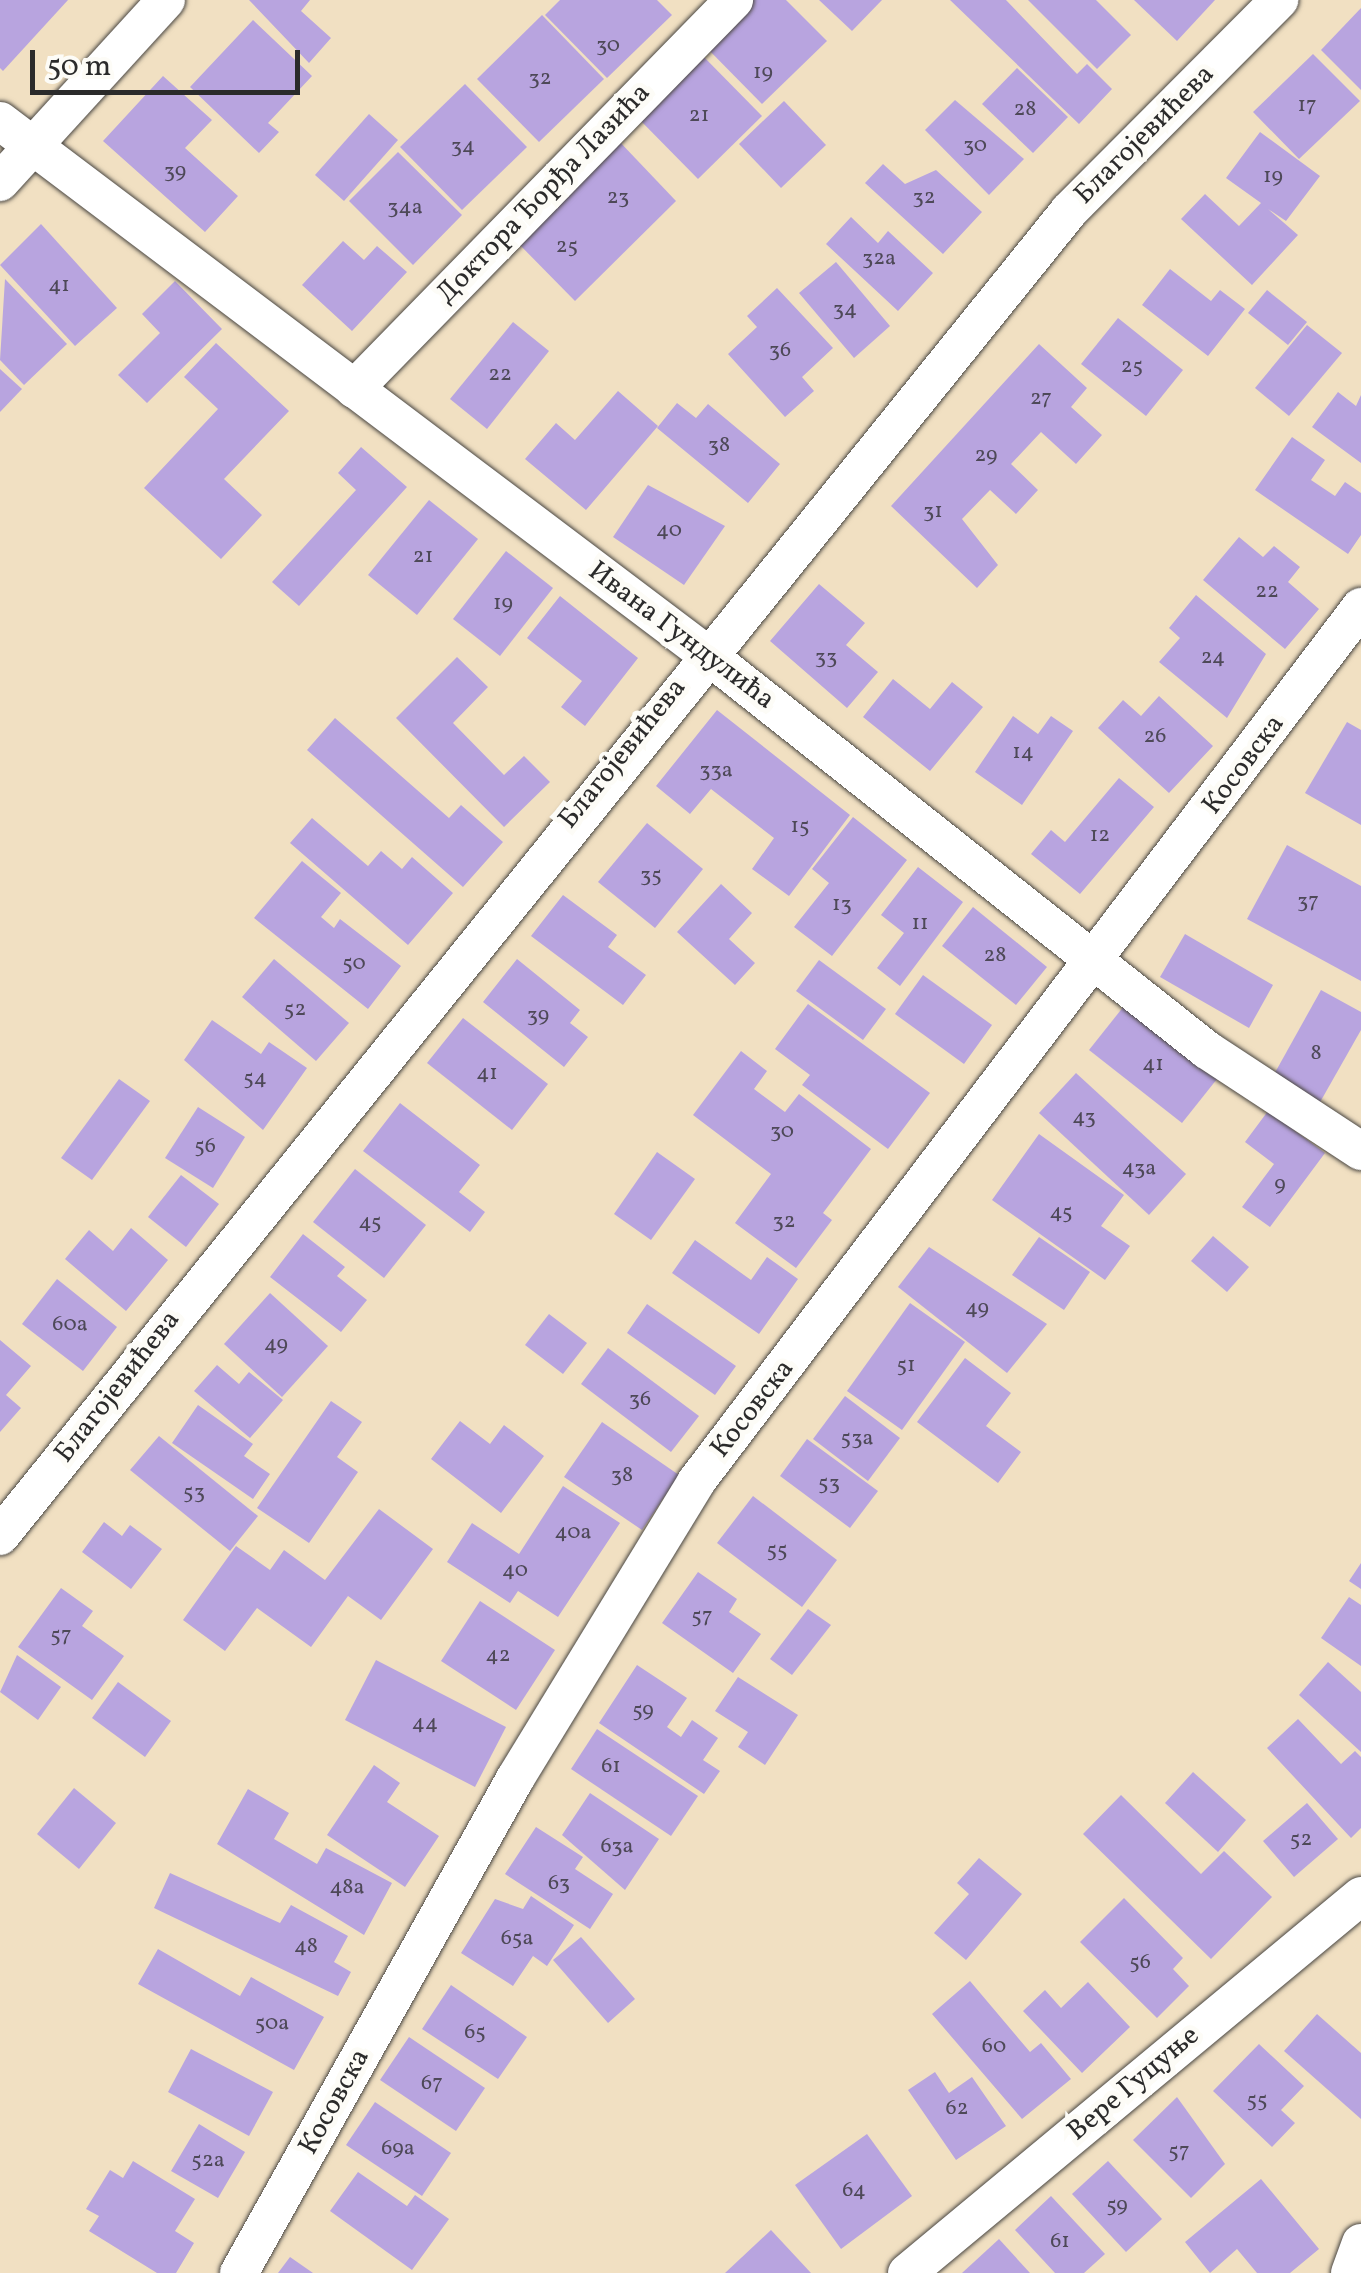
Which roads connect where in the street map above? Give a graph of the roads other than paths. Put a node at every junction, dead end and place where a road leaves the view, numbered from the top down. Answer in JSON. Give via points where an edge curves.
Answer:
{"nodes":[{"id":1,"x":166,"y":0,"type":"edge"},
{"id":2,"x":734,"y":0,"type":"edge"},
{"id":3,"x":1279,"y":0,"type":"edge"},
{"id":4,"x":0,"y":121,"type":"edge"},
{"id":5,"x":31,"y":144,"type":"junction"},
{"id":6,"x":0,"y":182,"type":"edge"},
{"id":7,"x":354,"y":388,"type":"junction"},
{"id":8,"x":1361,"y":607,"type":"edge"},
{"id":9,"x":705,"y":653,"type":"junction"},
{"id":10,"x":1100,"y":960,"type":"junction"},
{"id":11,"x":1361,"y":1151,"type":"edge"},
{"id":12,"x":0,"y":1536,"type":"edge"},
{"id":13,"x":1361,"y":1896,"type":"edge"},
{"id":14,"x":1361,"y":2242,"type":"edge"},
{"id":15,"x":239,"y":2273,"type":"edge"},
{"id":16,"x":907,"y":2273,"type":"edge"},
{"id":17,"x":1350,"y":2273,"type":"edge"}],
"edges":[{"from":1,"to":5,"type":"street"},
{"from":2,"to":7,"type":"street","name":"Доктора Ђорђа Лазића"},
{"from":3,"to":9,"type":"street","name":"Благојевићева","via":[[1069,211]]},
{"from":4,"to":5,"type":"street","name":"Ивана Гундулића"},
{"from":5,"to":6,"type":"street"},
{"from":5,"to":7,"type":"street","name":"Ивана Гундулића"},
{"from":7,"to":9,"type":"street","name":"Ивана Гундулића"},
{"from":8,"to":10,"type":"street","name":"Косовска"},
{"from":9,"to":10,"type":"street","name":"Ивана Гундулића"},
{"from":9,"to":12,"type":"street","name":"Благојевићева"},
{"from":10,"to":11,"type":"street","name":"Ивана Гундулића","via":[[1207,1050]]},
{"from":10,"to":15,"type":"street","name":"Косовска","via":[[696,1482],[515,1779]]},
{"from":13,"to":16,"type":"street","name":"Вере Гуцуње"},
{"from":14,"to":17,"type":"street"}]}
